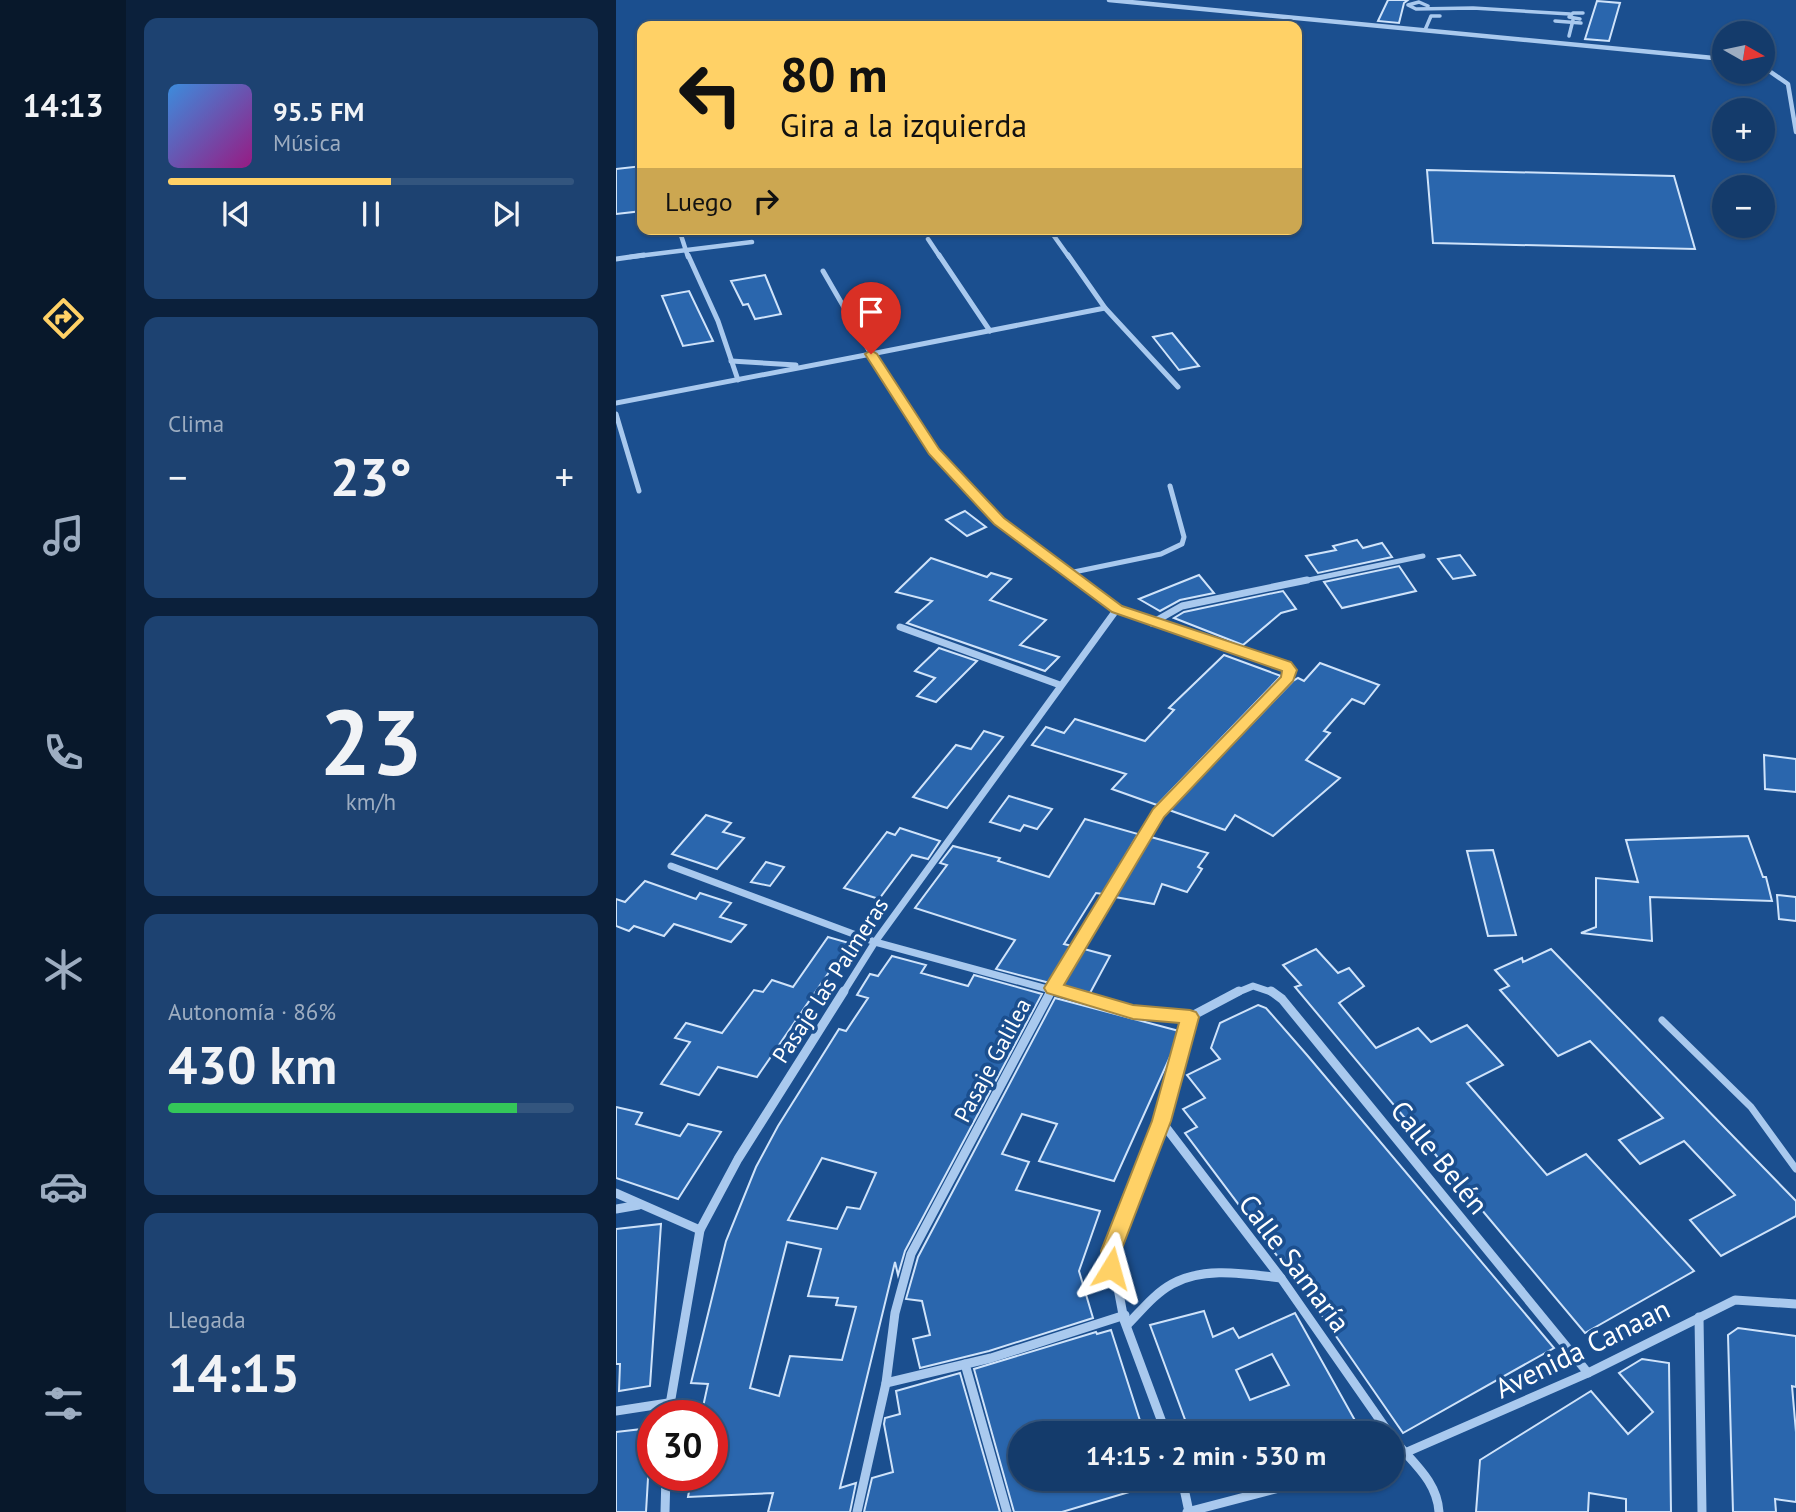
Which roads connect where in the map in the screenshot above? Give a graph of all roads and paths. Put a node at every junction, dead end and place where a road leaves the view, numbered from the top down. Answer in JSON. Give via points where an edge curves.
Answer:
{"nodes":[{"id":1,"x":1109,"y":0,"type":"edge"},
{"id":2,"x":1446,"y":0,"type":"edge"},
{"id":3,"x":1428,"y":6,"type":"junction"},
{"id":4,"x":1443,"y":8,"type":"junction"},
{"id":5,"x":1416,"y":9,"type":"junction"},
{"id":6,"x":1583,"y":13,"type":"dead end"},
{"id":7,"x":1431,"y":16,"type":"junction"},
{"id":8,"x":1440,"y":16,"type":"dead end"},
{"id":9,"x":1572,"y":18,"type":"junction"},
{"id":10,"x":1555,"y":21,"type":"dead end"},
{"id":11,"x":1580,"y":21,"type":"dead end"},
{"id":12,"x":1425,"y":30,"type":"junction"},
{"id":13,"x":1569,"y":36,"type":"dead end"},
{"id":14,"x":1712,"y":58,"type":"edge"},
{"id":15,"x":1775,"y":75,"type":"edge"},
{"id":16,"x":1796,"y":132,"type":"edge"},
{"id":17,"x":681,"y":235,"type":"edge"},
{"id":18,"x":1053,"y":235,"type":"edge"},
{"id":19,"x":928,"y":239,"type":"dead end"},
{"id":20,"x":752,"y":242,"type":"dead end"},
{"id":21,"x":686,"y":252,"type":"junction"},
{"id":22,"x":616,"y":259,"type":"edge"},
{"id":23,"x":823,"y":271,"type":"dead end"},
{"id":24,"x":1105,"y":308,"type":"junction"},
{"id":25,"x":990,"y":331,"type":"junction"},
{"id":26,"x":871,"y":354,"type":"junction"},
{"id":27,"x":732,"y":361,"type":"junction"},
{"id":28,"x":807,"y":366,"type":"junction"},
{"id":29,"x":738,"y":380,"type":"junction"},
{"id":30,"x":1178,"y":387,"type":"dead end"},
{"id":31,"x":616,"y":403,"type":"edge"},
{"id":32,"x":616,"y":414,"type":"edge"},
{"id":33,"x":1170,"y":486,"type":"dead end"},
{"id":34,"x":639,"y":491,"type":"dead end"},
{"id":35,"x":1423,"y":556,"type":"dead end"},
{"id":36,"x":1069,"y":573,"type":"junction"},
{"id":37,"x":1117,"y":609,"type":"junction"},
{"id":38,"x":1152,"y":623,"type":"junction"},
{"id":39,"x":900,"y":627,"type":"dead end"},
{"id":40,"x":1060,"y":685,"type":"junction"},
{"id":41,"x":671,"y":866,"type":"dead end"},
{"id":42,"x":875,"y":942,"type":"junction"},
{"id":43,"x":1053,"y":988,"type":"junction"},
{"id":44,"x":1190,"y":1017,"type":"junction"},
{"id":45,"x":1662,"y":1020,"type":"dead end"},
{"id":46,"x":1161,"y":1121,"type":"junction"},
{"id":47,"x":1796,"y":1169,"type":"edge"},
{"id":48,"x":616,"y":1193,"type":"edge"},
{"id":49,"x":640,"y":1205,"type":"junction"},
{"id":50,"x":616,"y":1209,"type":"edge"},
{"id":51,"x":700,"y":1230,"type":"junction"},
{"id":52,"x":1281,"y":1278,"type":"junction"},
{"id":53,"x":1796,"y":1304,"type":"edge"},
{"id":54,"x":1699,"y":1317,"type":"junction"},
{"id":55,"x":1126,"y":1320,"type":"junction"},
{"id":56,"x":965,"y":1364,"type":"junction"},
{"id":57,"x":1588,"y":1373,"type":"junction"},
{"id":58,"x":886,"y":1383,"type":"junction"},
{"id":59,"x":669,"y":1400,"type":"edge"},
{"id":60,"x":637,"y":1408,"type":"edge"},
{"id":61,"x":616,"y":1411,"type":"edge"},
{"id":62,"x":1162,"y":1421,"type":"edge"},
{"id":63,"x":1380,"y":1421,"type":"edge"},
{"id":64,"x":1405,"y":1455,"type":"joint"},
{"id":65,"x":666,"y":1491,"type":"edge"},
{"id":66,"x":1185,"y":1491,"type":"edge"},
{"id":67,"x":1269,"y":1491,"type":"edge"},
{"id":68,"x":665,"y":1512,"type":"edge"},
{"id":69,"x":857,"y":1512,"type":"edge"},
{"id":70,"x":1007,"y":1512,"type":"edge"},
{"id":71,"x":1189,"y":1512,"type":"edge"},
{"id":72,"x":1439,"y":1512,"type":"edge"},
{"id":73,"x":1702,"y":1512,"type":"edge"}],
"edges":[{"from":1,"to":12,"type":"street"},
{"from":2,"to":4,"type":"street"},
{"from":3,"to":4,"type":"street"},
{"from":3,"to":5,"type":"street"},
{"from":3,"to":5,"type":"street","via":[[1419,2],[1408,5]]},
{"from":4,"to":9,"type":"street","via":[[1477,7]]},
{"from":5,"to":7,"type":"street"},
{"from":6,"to":9,"type":"street"},
{"from":7,"to":8,"type":"lane"},
{"from":7,"to":12,"type":"lane"},
{"from":9,"to":10,"type":"street"},
{"from":9,"to":11,"type":"street"},
{"from":9,"to":13,"type":"street"},
{"from":12,"to":14,"type":"street"},
{"from":15,"to":16,"type":"street","via":[[1788,84]]},
{"from":17,"to":21,"type":"street"},
{"from":18,"to":24,"type":"street"},
{"from":19,"to":25,"type":"street"},
{"from":20,"to":21,"type":"street"},
{"from":21,"to":22,"type":"street"},
{"from":21,"to":27,"type":"street"},
{"from":23,"to":26,"type":"street"},
{"from":24,"to":25,"type":"street"},
{"from":24,"to":30,"type":"street"},
{"from":25,"to":26,"type":"street"},
{"from":26,"to":28,"type":"street"},
{"from":26,"to":36,"type":"street","via":[[934,452],[999,521]]},
{"from":27,"to":28,"type":"street"},
{"from":27,"to":29,"type":"street"},
{"from":28,"to":29,"type":"street"},
{"from":29,"to":31,"type":"street"},
{"from":32,"to":34,"type":"street"},
{"from":33,"to":36,"type":"street","via":[[1182,544],[1161,554]]},
{"from":35,"to":38,"type":"street","via":[[1182,606]]},
{"from":36,"to":37,"type":"street"},
{"from":37,"to":38,"type":"street"},
{"from":37,"to":40,"type":"street","name":"Pasaje las Palmeras"},
{"from":38,"to":43,"type":"street","name":"Pasaje Galilea","via":[[1285,666],[1288,678],[1158,813]]},
{"from":39,"to":40,"type":"street"},
{"from":40,"to":42,"type":"street","name":"Pasaje las Palmeras"},
{"from":41,"to":42,"type":"street"},
{"from":42,"to":43,"type":"street"},
{"from":42,"to":51,"type":"street","name":"Pasaje las Palmeras","via":[[738,1159]]},
{"from":43,"to":44,"type":"street","via":[[1133,1012]]},
{"from":43,"to":58,"type":"street","name":"Pasaje Galilea","via":[[911,1254],[895,1313]]},
{"from":44,"to":46,"type":"street"},
{"from":44,"to":57,"type":"street","name":"Calle Belén","via":[[1248,986],[1259,985],[1282,999]]},
{"from":45,"to":47,"type":"lane","via":[[1740,1092]]},
{"from":46,"to":52,"type":"street","name":"Calle Samaría"},
{"from":46,"to":55,"type":"street","via":[[1111,1251],[1111,1268]]},
{"from":48,"to":49,"type":"street"},
{"from":49,"to":50,"type":"street"},
{"from":49,"to":51,"type":"street"},
{"from":51,"to":59,"type":"street","name":"Pasaje las Palmeras"},
{"from":52,"to":55,"type":"street","via":[[1230,1272],[1187,1278],[1172,1284]]},
{"from":52,"to":63,"type":"street","name":"Calle Samaría"},
{"from":53,"to":54,"type":"street","name":"Avenida Canaan","via":[[1735,1300]]},
{"from":54,"to":57,"type":"street","name":"Avenida Canaan"},
{"from":54,"to":73,"type":"street"},
{"from":55,"to":56,"type":"street"},
{"from":55,"to":62,"type":"street"},
{"from":56,"to":58,"type":"street"},
{"from":56,"to":70,"type":"street"},
{"from":57,"to":64,"type":"street","name":"Avenida Canaan"},
{"from":58,"to":69,"type":"street","name":"Pasaje Galilea"},
{"from":60,"to":61,"type":"street"},
{"from":64,"to":72,"type":"street","name":"Calle Samaría","via":[[1436,1487]]},
{"from":65,"to":68,"type":"street"},
{"from":66,"to":71,"type":"street"},
{"from":67,"to":71,"type":"street"}]}
